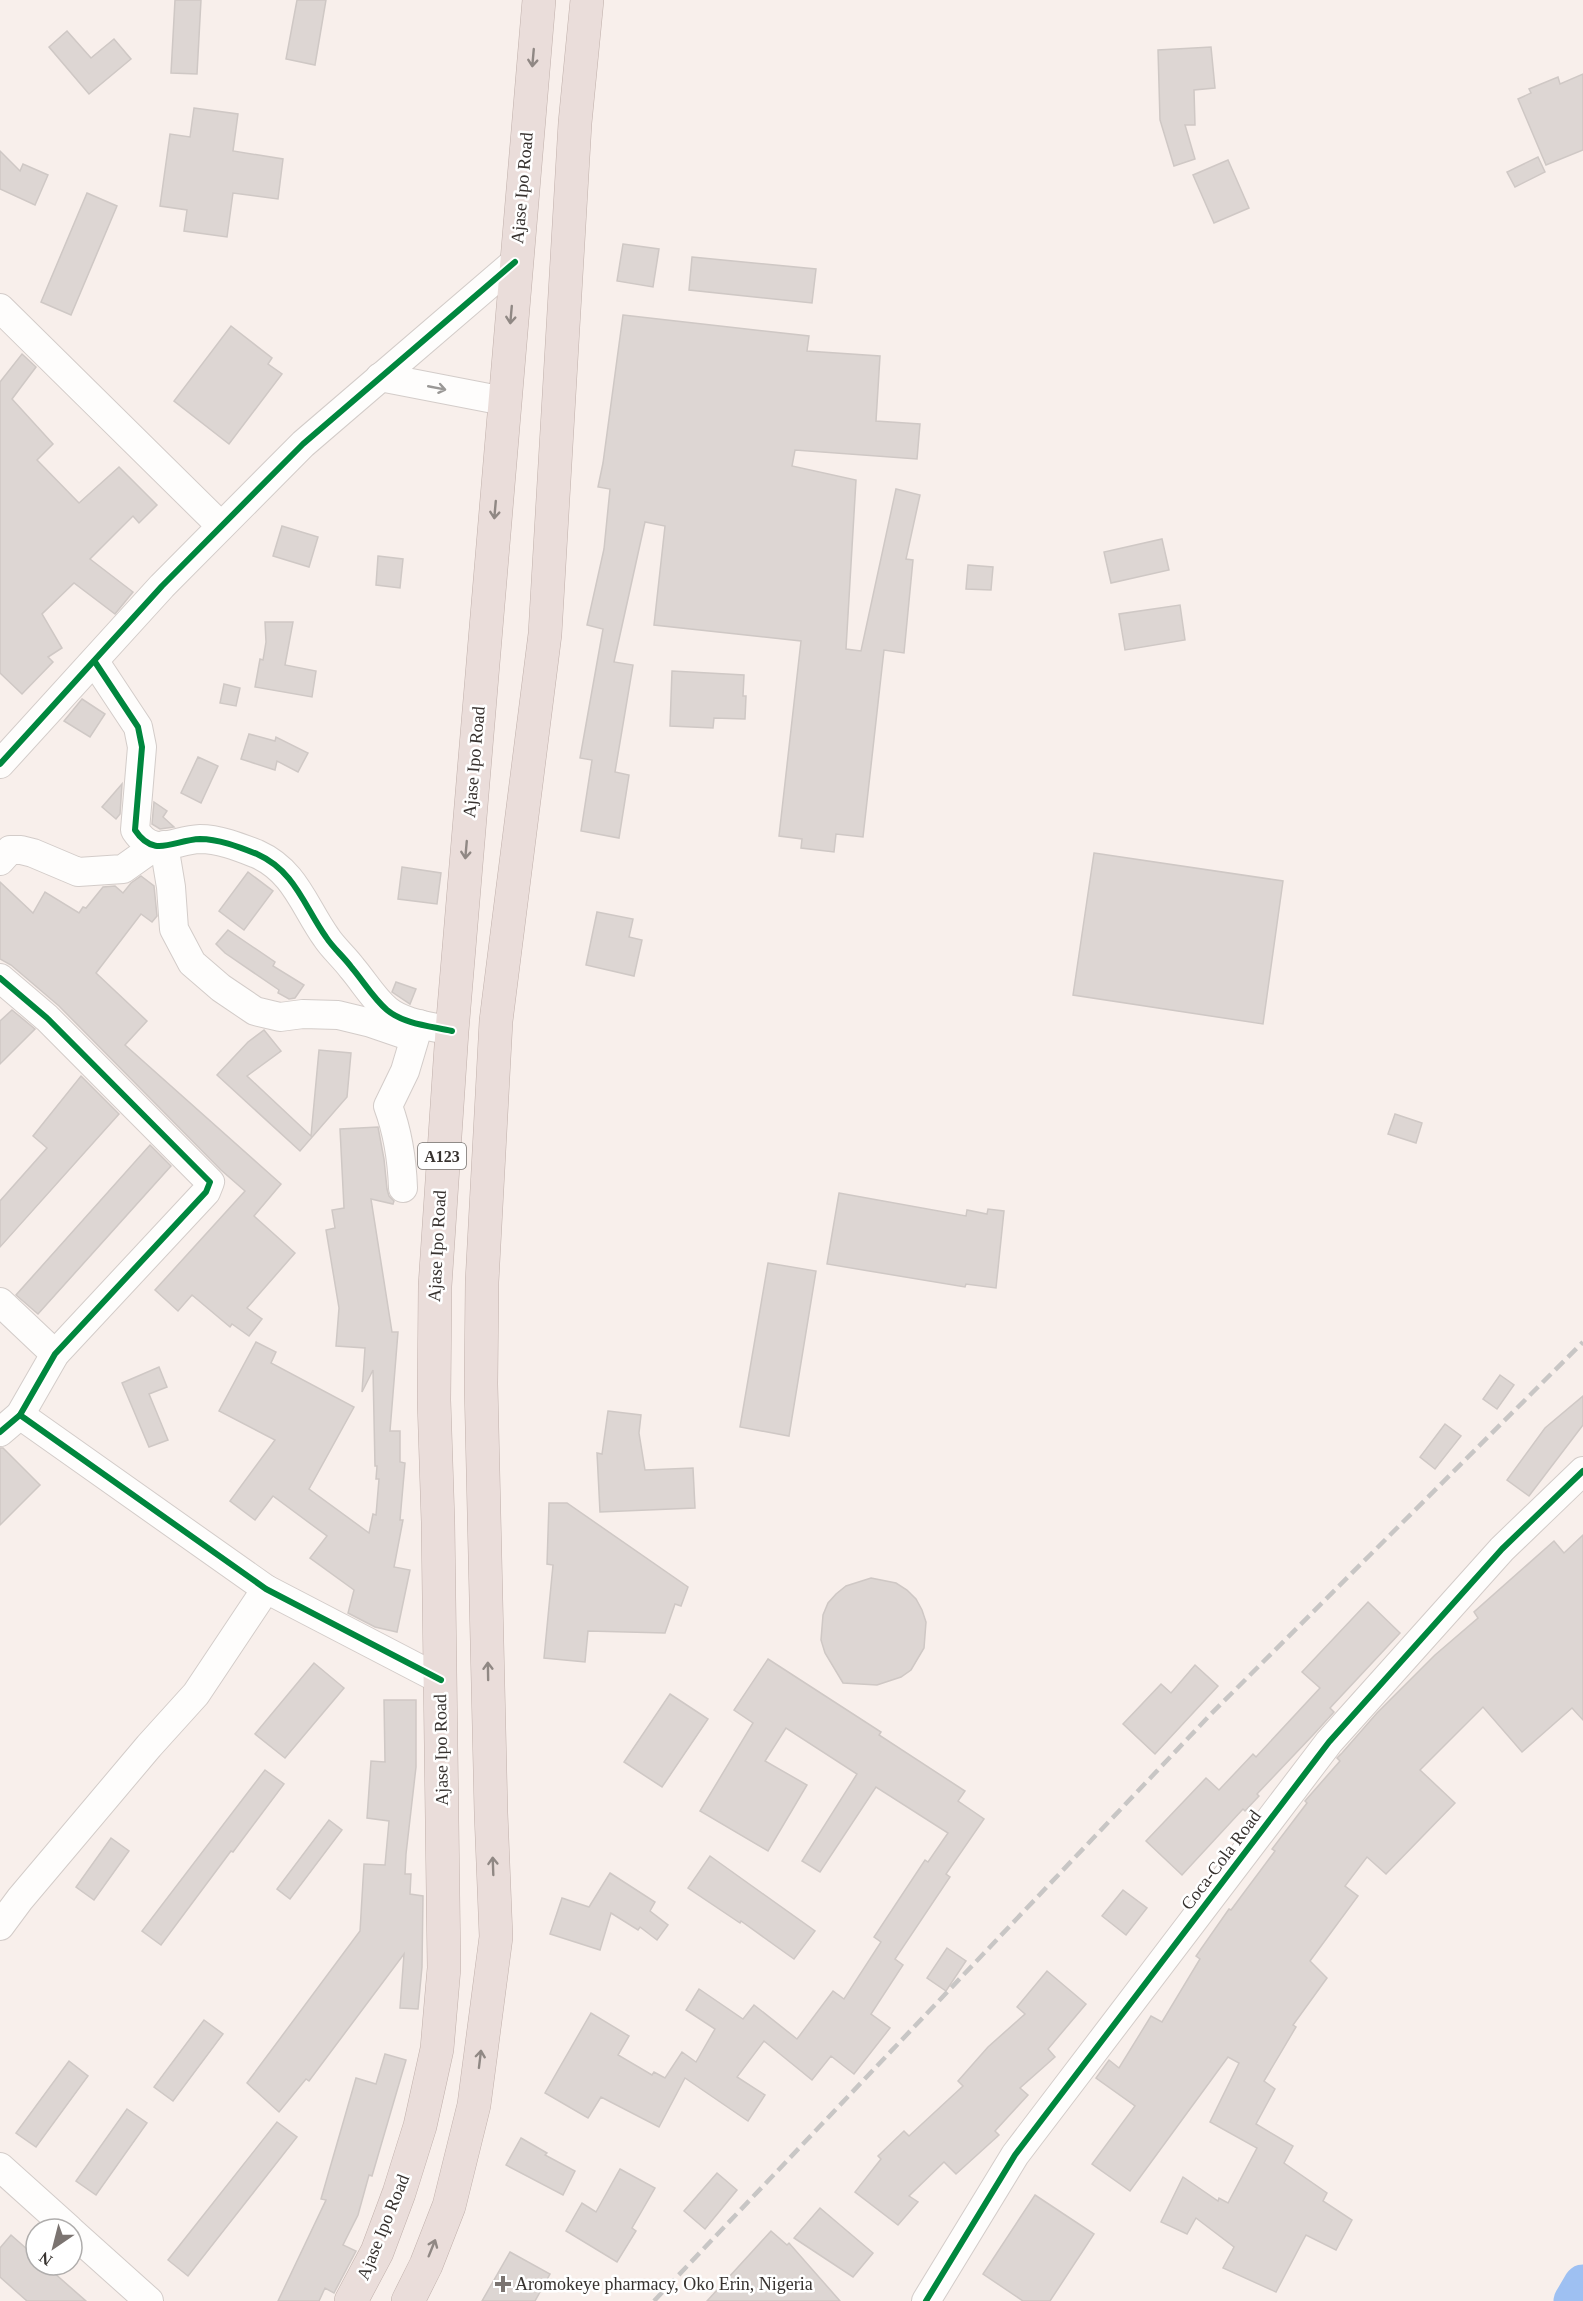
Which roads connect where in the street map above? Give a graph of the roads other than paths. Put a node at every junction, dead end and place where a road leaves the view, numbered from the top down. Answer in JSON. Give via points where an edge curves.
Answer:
{"nodes":[{"id":1,"x":538,"y":0,"type":"edge"},
{"id":2,"x":587,"y":0,"type":"edge"},
{"id":3,"x":515,"y":262,"type":"junction"},
{"id":4,"x":0,"y":308,"type":"edge"},
{"id":5,"x":380,"y":377,"type":"junction"},
{"id":6,"x":504,"y":401,"type":"junction"},
{"id":7,"x":222,"y":526,"type":"junction"},
{"id":8,"x":95,"y":662,"type":"junction"},
{"id":9,"x":0,"y":764,"type":"edge"},
{"id":10,"x":159,"y":846,"type":"junction"},
{"id":11,"x":0,"y":861,"type":"edge"},
{"id":12,"x":1,"y":981,"type":"edge"},
{"id":13,"x":416,"y":1031,"type":"junction"},
{"id":14,"x":452,"y":1031,"type":"junction"},
{"id":15,"x":403,"y":1188,"type":"dead end"},
{"id":16,"x":0,"y":1302,"type":"edge"},
{"id":17,"x":434,"y":1319,"type":"junction"},
{"id":18,"x":482,"y":1319,"type":"junction"},
{"id":19,"x":55,"y":1354,"type":"junction"},
{"id":20,"x":10,"y":1424,"type":"edge"},
{"id":21,"x":1583,"y":1471,"type":"edge"},
{"id":22,"x":266,"y":1589,"type":"junction"},
{"id":23,"x":441,"y":1680,"type":"junction"},
{"id":24,"x":0,"y":1926,"type":"edge"},
{"id":25,"x":0,"y":2167,"type":"edge"},
{"id":26,"x":56,"y":2217,"type":"edge"},
{"id":27,"x":84,"y":2242,"type":"edge"},
{"id":28,"x":149,"y":2301,"type":"edge"},
{"id":29,"x":351,"y":2301,"type":"edge"},
{"id":30,"x":408,"y":2301,"type":"edge"},
{"id":31,"x":926,"y":2301,"type":"edge"}],
"edges":[{"from":1,"to":3,"type":"highway","name":"Ajase Ipo Road","number":"A123","one_way":true},
{"from":2,"to":18,"type":"highway","number":"A123","via":[[575,123],[545,634],[496,1021]]},
{"from":3,"to":5,"type":"street"},
{"from":3,"to":6,"type":"highway","name":"Ajase Ipo Road","number":"A123","one_way":true},
{"from":4,"to":7,"type":"street"},
{"from":5,"to":6,"type":"street","one_way":true},
{"from":5,"to":7,"type":"street","via":[[303,444]]},
{"from":6,"to":14,"type":"highway","name":"Ajase Ipo Road","number":"A123","one_way":true},
{"from":7,"to":8,"type":"street"},
{"from":8,"to":9,"type":"street"},
{"from":8,"to":10,"type":"street","via":[[138,727],[142,765],[135,830],[141,839]]},
{"from":10,"to":11,"type":"street","via":[[123,869],[78,872],[21,850],[10,850]]},
{"from":10,"to":13,"type":"street","via":[[200,839],[235,845],[265,858],[288,877],[325,936],[371,994]]},
{"from":10,"to":13,"type":"street","via":[[171,887],[174,929],[192,963],[221,988],[255,1011],[280,1017],[338,1015]]},
{"from":12,"to":19,"type":"street","via":[[47,1018],[210,1182],[206,1192]]},
{"from":13,"to":14,"type":"street"},
{"from":13,"to":15,"type":"street","via":[[405,1071],[388,1106],[402,1158]]},
{"from":14,"to":17,"type":"highway","name":"Ajase Ipo Road","number":"A123"},
{"from":16,"to":19,"type":"street"},
{"from":17,"to":18,"type":"highway"},
{"from":17,"to":23,"type":"highway","name":"Ajase Ipo Road","number":"A123"},
{"from":30,"to":18,"type":"highway","number":"A123","one_way":true,"via":[[449,2206],[474,2105],[496,1937]]},
{"from":19,"to":20,"type":"street"},
{"from":20,"to":22,"type":"street"},
{"from":21,"to":31,"type":"street","name":"Coca-Cola Road","via":[[1502,1549],[1329,1742],[1015,2155]]},
{"from":22,"to":23,"type":"street"},
{"from":22,"to":24,"type":"street","via":[[196,1694]]},
{"from":23,"to":29,"type":"highway","name":"Ajase Ipo Road","number":"A123","via":[[444,1968],[436,2049],[420,2126],[399,2193],[377,2252]]},
{"from":25,"to":26,"type":"street"},
{"from":27,"to":28,"type":"street"}]}
